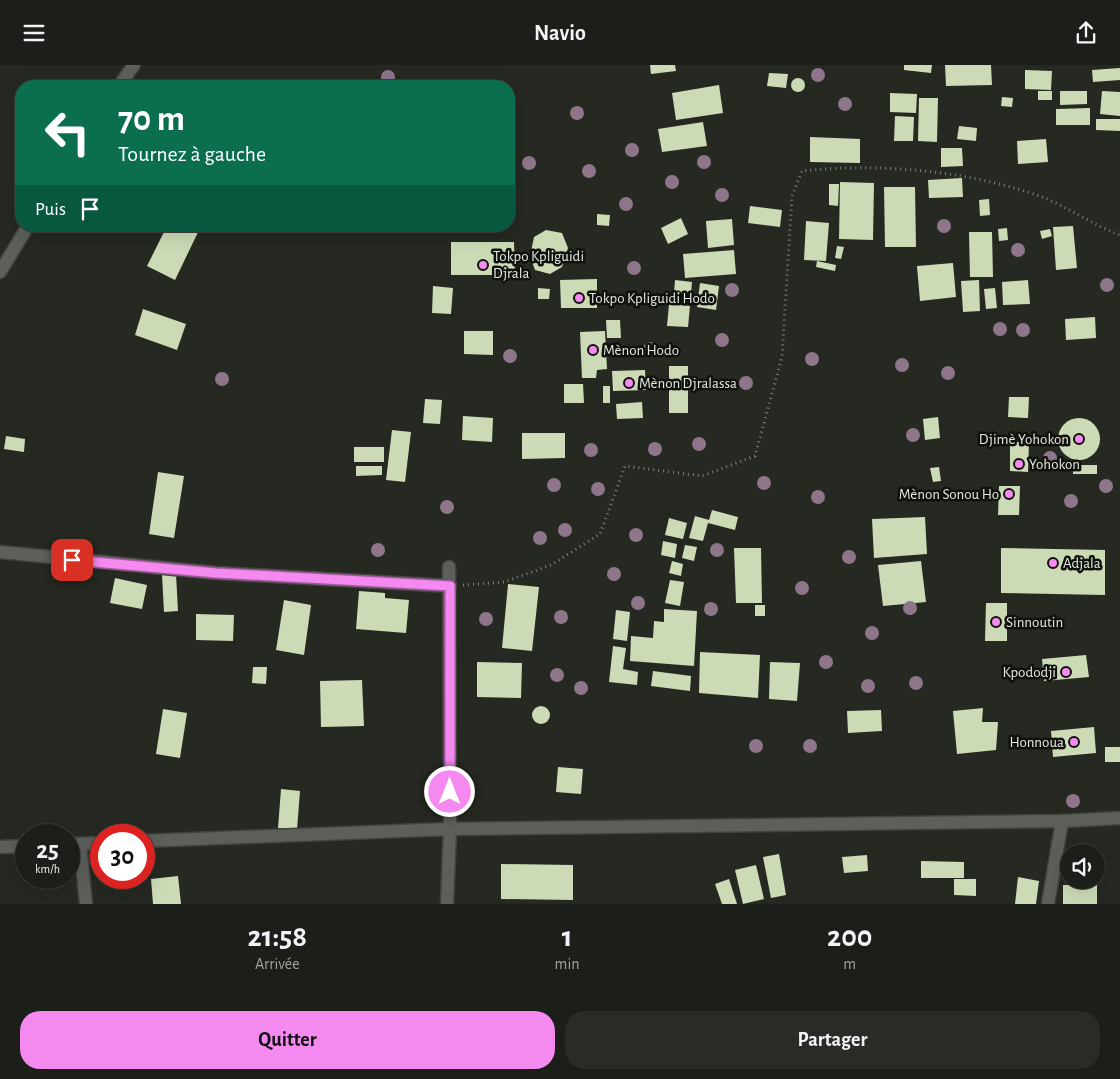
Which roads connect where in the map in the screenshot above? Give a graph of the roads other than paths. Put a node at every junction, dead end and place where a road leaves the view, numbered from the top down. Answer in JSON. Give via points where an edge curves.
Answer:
{"nodes":[{"id":1,"x":134,"y":65,"type":"edge"},
{"id":2,"x":123,"y":80,"type":"edge"},
{"id":3,"x":24,"y":232,"type":"edge"},
{"id":4,"x":0,"y":272,"type":"edge"},
{"id":5,"x":0,"y":552,"type":"edge"},
{"id":6,"x":449,"y":567,"type":"dead end"},
{"id":7,"x":450,"y":586,"type":"junction"},
{"id":8,"x":1120,"y":818,"type":"edge"},
{"id":9,"x":1062,"y":821,"type":"junction"},
{"id":10,"x":450,"y":829,"type":"junction"},
{"id":11,"x":155,"y":841,"type":"edge"},
{"id":12,"x":15,"y":846,"type":"edge"},
{"id":13,"x":0,"y":847,"type":"edge"},
{"id":14,"x":80,"y":874,"type":"edge"},
{"id":15,"x":86,"y":904,"type":"edge"},
{"id":16,"x":447,"y":904,"type":"edge"},
{"id":17,"x":1048,"y":904,"type":"edge"}],
"edges":[{"from":1,"to":2,"type":"street"},
{"from":3,"to":4,"type":"street"},
{"from":5,"to":7,"type":"street","via":[[216,573]]},
{"from":6,"to":7,"type":"street"},
{"from":7,"to":10,"type":"street"},
{"from":8,"to":9,"type":"street"},
{"from":9,"to":10,"type":"street"},
{"from":9,"to":17,"type":"street"},
{"from":10,"to":11,"type":"street"},
{"from":10,"to":16,"type":"street"},
{"from":12,"to":13,"type":"street"},
{"from":14,"to":15,"type":"street"}]}
